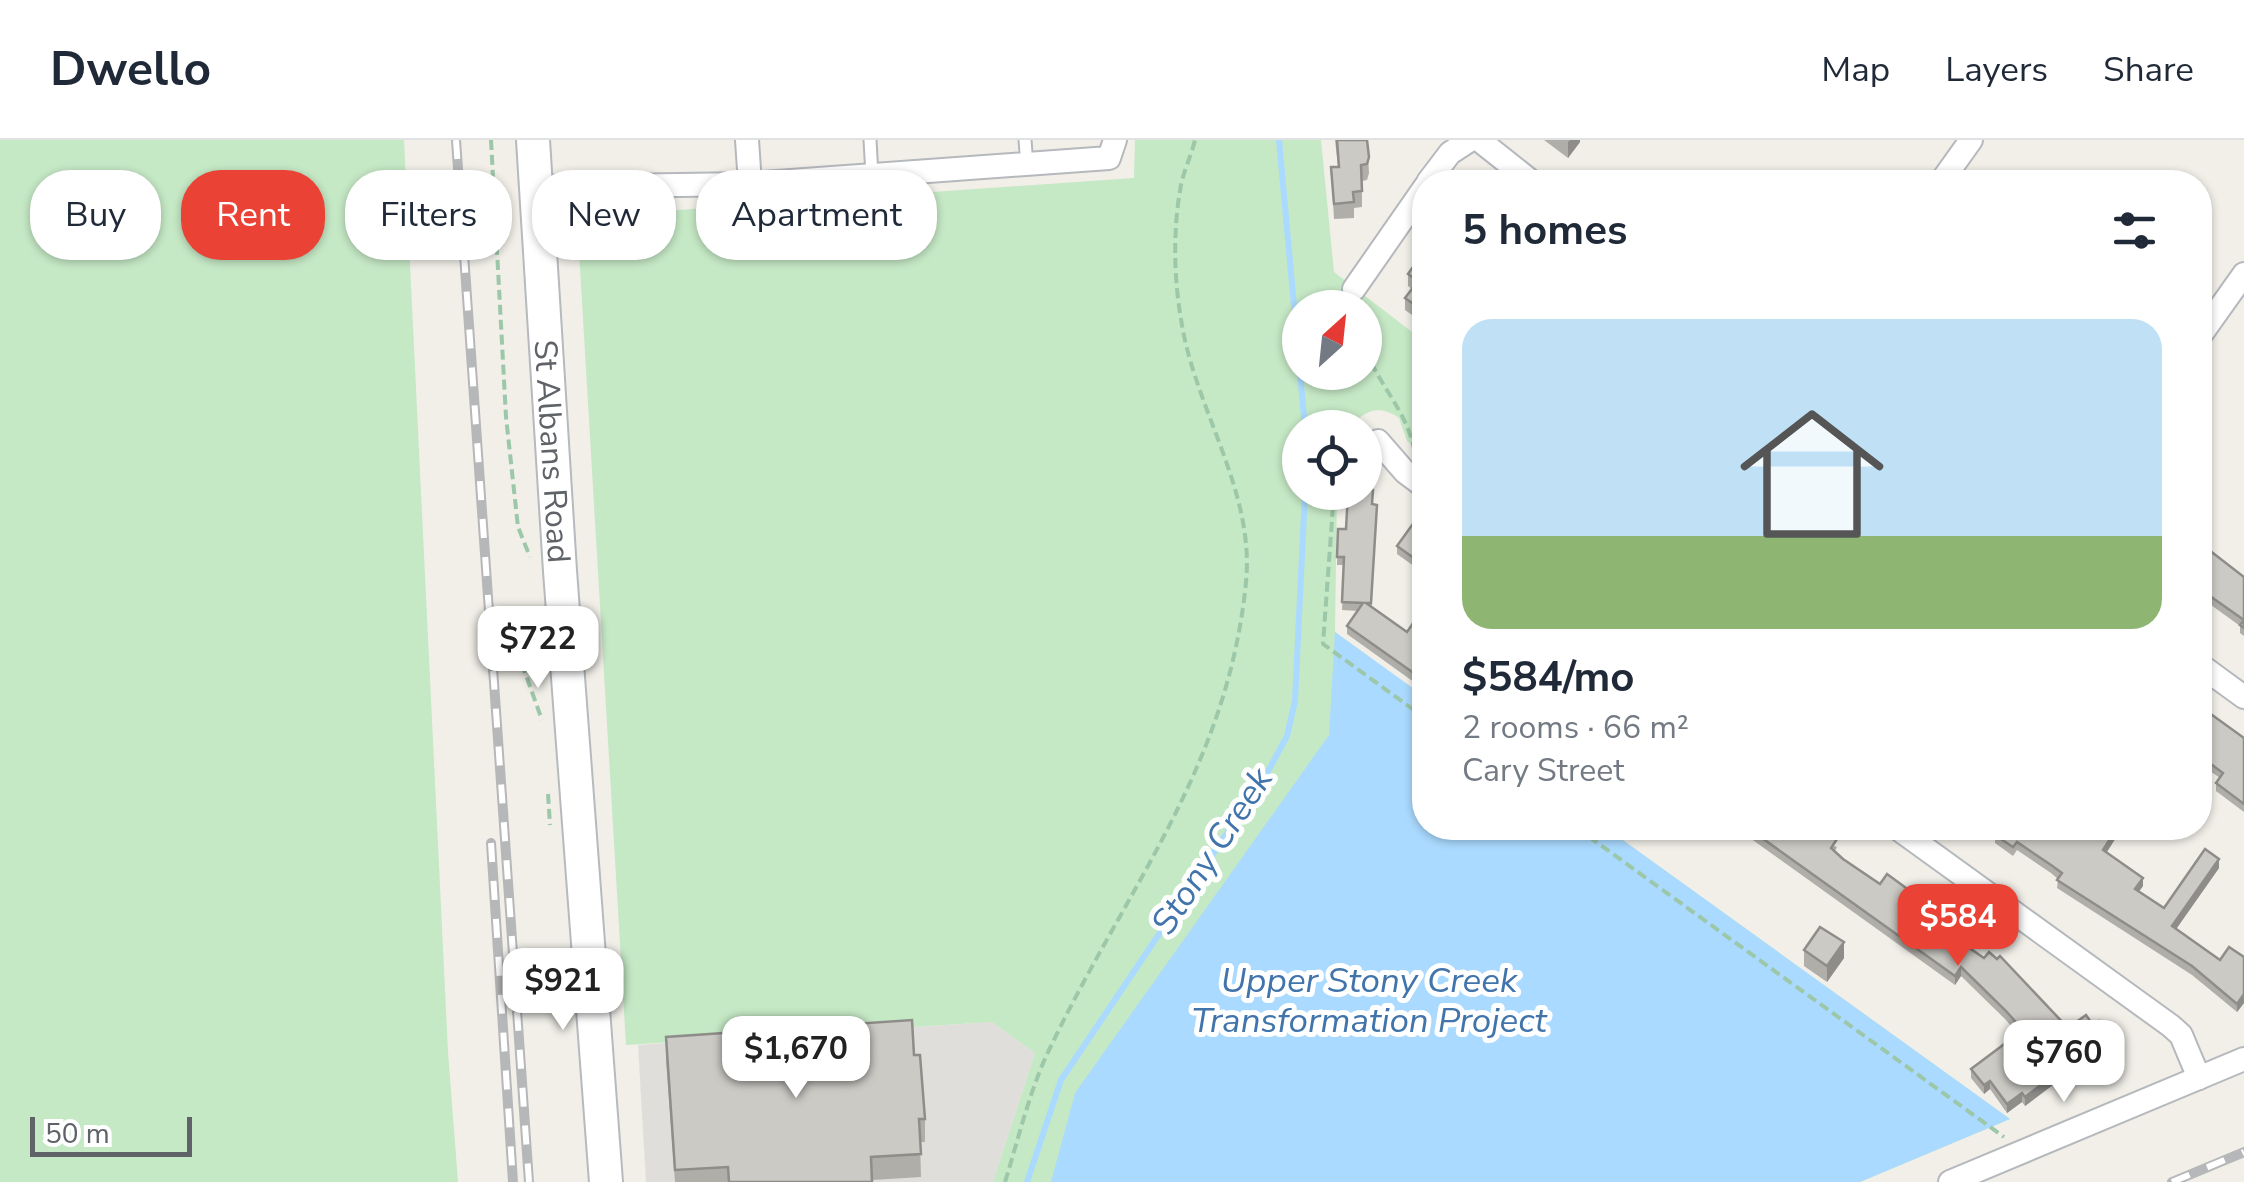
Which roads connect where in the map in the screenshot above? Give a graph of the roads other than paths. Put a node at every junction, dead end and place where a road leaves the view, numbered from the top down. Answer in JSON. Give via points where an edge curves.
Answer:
{"nodes":[{"id":1,"x":533,"y":140,"type":"edge"},
{"id":2,"x":747,"y":140,"type":"edge"},
{"id":3,"x":870,"y":140,"type":"edge"},
{"id":4,"x":1026,"y":140,"type":"edge"},
{"id":5,"x":1115,"y":140,"type":"edge"},
{"id":6,"x":1470,"y":140,"type":"edge"},
{"id":7,"x":1479,"y":140,"type":"edge"},
{"id":8,"x":1972,"y":140,"type":"edge"},
{"id":9,"x":1027,"y":165,"type":"junction"},
{"id":10,"x":535,"y":170,"type":"edge"},
{"id":11,"x":749,"y":170,"type":"edge"},
{"id":12,"x":872,"y":170,"type":"edge"},
{"id":13,"x":1437,"y":170,"type":"edge"},
{"id":14,"x":1517,"y":170,"type":"edge"},
{"id":15,"x":1950,"y":170,"type":"edge"},
{"id":16,"x":937,"y":171,"type":"edge"},
{"id":17,"x":1412,"y":206,"type":"edge"},
{"id":18,"x":541,"y":260,"type":"edge"},
{"id":19,"x":2244,"y":274,"type":"edge"},
{"id":20,"x":1354,"y":289,"type":"dead end"},
{"id":21,"x":2212,"y":319,"type":"edge"},
{"id":22,"x":1382,"y":446,"type":"edge"},
{"id":23,"x":1412,"y":478,"type":"edge"},
{"id":24,"x":2212,"y":673,"type":"edge"},
{"id":25,"x":2244,"y":696,"type":"edge"},
{"id":26,"x":1913,"y":840,"type":"edge"},
{"id":27,"x":2244,"y":1059,"type":"edge"},
{"id":28,"x":2200,"y":1078,"type":"junction"},
{"id":29,"x":606,"y":1182,"type":"edge"},
{"id":30,"x":1950,"y":1182,"type":"edge"}],
"edges":[{"from":1,"to":10,"type":"main road","name":"St Albans Road"},
{"from":2,"to":11,"type":"street"},
{"from":3,"to":12,"type":"lane"},
{"from":4,"to":9,"type":"lane"},
{"from":5,"to":9,"type":"street","via":[[1109,158]]},
{"from":6,"to":13,"type":"street"},
{"from":7,"to":14,"type":"street"},
{"from":8,"to":15,"type":"street"},
{"from":9,"to":16,"type":"street"},
{"from":17,"to":20,"type":"street"},
{"from":18,"to":29,"type":"main road","name":"St Albans Road"},
{"from":19,"to":21,"type":"street"},
{"from":22,"to":23,"type":"street"},
{"from":24,"to":25,"type":"street"},
{"from":26,"to":28,"type":"street","via":[[2171,1026]]},
{"from":27,"to":28,"type":"street"},
{"from":28,"to":30,"type":"street"}]}
